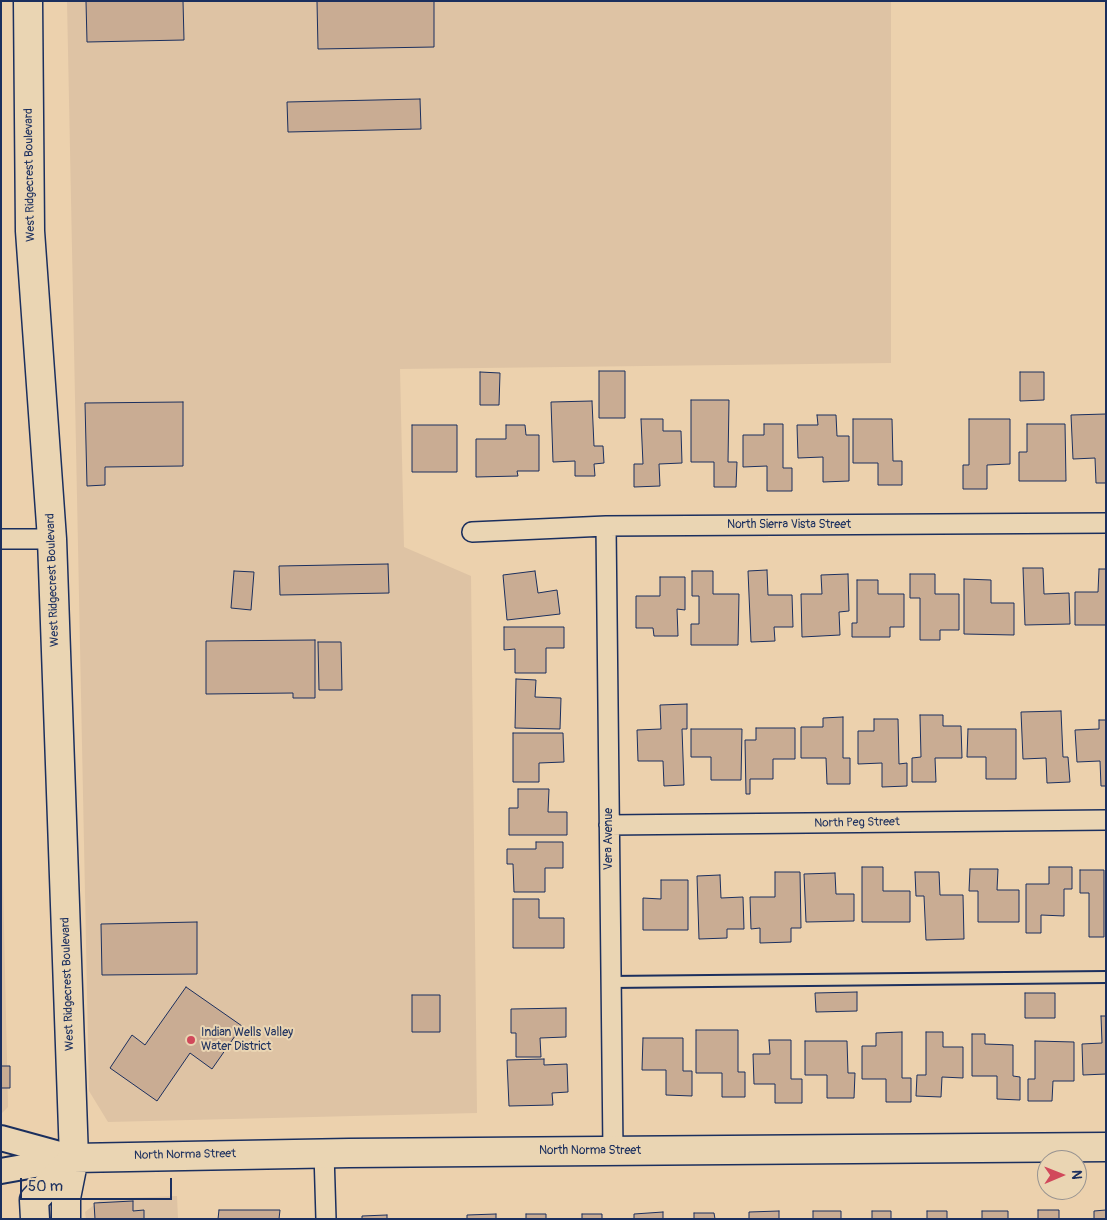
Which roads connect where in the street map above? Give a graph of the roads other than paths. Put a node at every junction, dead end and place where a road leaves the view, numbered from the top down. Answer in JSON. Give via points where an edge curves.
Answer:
{"nodes":[{"id":1,"x":28,"y":1,"type":"edge"},
{"id":2,"x":1106,"y":523,"type":"edge"},
{"id":3,"x":606,"y":526,"type":"junction"},
{"id":4,"x":472,"y":532,"type":"dead end"},
{"id":5,"x":1,"y":539,"type":"edge"},
{"id":6,"x":52,"y":539,"type":"junction"},
{"id":7,"x":1106,"y":820,"type":"edge"},
{"id":8,"x":609,"y":825,"type":"junction"},
{"id":9,"x":1106,"y":977,"type":"edge"},
{"id":10,"x":610,"y":982,"type":"junction"},
{"id":11,"x":1,"y":1138,"type":"edge"},
{"id":12,"x":1106,"y":1147,"type":"edge"},
{"id":13,"x":613,"y":1151,"type":"junction"},
{"id":14,"x":324,"y":1153,"type":"junction"},
{"id":15,"x":74,"y":1158,"type":"junction"},
{"id":16,"x":1,"y":1171,"type":"edge"},
{"id":17,"x":35,"y":1219,"type":"edge"},
{"id":18,"x":66,"y":1219,"type":"edge"},
{"id":19,"x":326,"y":1219,"type":"edge"}],
"edges":[{"from":1,"to":6,"type":"main road","name":"West Ridgecrest Boulevard","via":[[30,231]]},
{"from":2,"to":3,"type":"street","name":"North Sierra Vista Street"},
{"from":3,"to":4,"type":"street","name":"North Sierra Vista Street"},
{"from":3,"to":8,"type":"street","name":"Vera Avenue"},
{"from":5,"to":6,"type":"street"},
{"from":6,"to":15,"type":"main road","name":"West Ridgecrest Boulevard"},
{"from":7,"to":8,"type":"street","name":"North Peg Street"},
{"from":8,"to":10,"type":"street","name":"Vera Avenue"},
{"from":9,"to":10,"type":"lane"},
{"from":10,"to":13,"type":"street","name":"Vera Avenue"},
{"from":11,"to":15,"type":"street"},
{"from":12,"to":13,"type":"main road","name":"North Norma Street"},
{"from":13,"to":14,"type":"main road","name":"North Norma Street"},
{"from":14,"to":15,"type":"main road","name":"North Norma Street"},
{"from":14,"to":19,"type":"street"},
{"from":15,"to":16,"type":"street"},
{"from":15,"to":17,"type":"main road","via":[[34,1200]]},
{"from":15,"to":18,"type":"main road","name":"West Ridgecrest Boulevard","via":[[66,1198]]}]}
